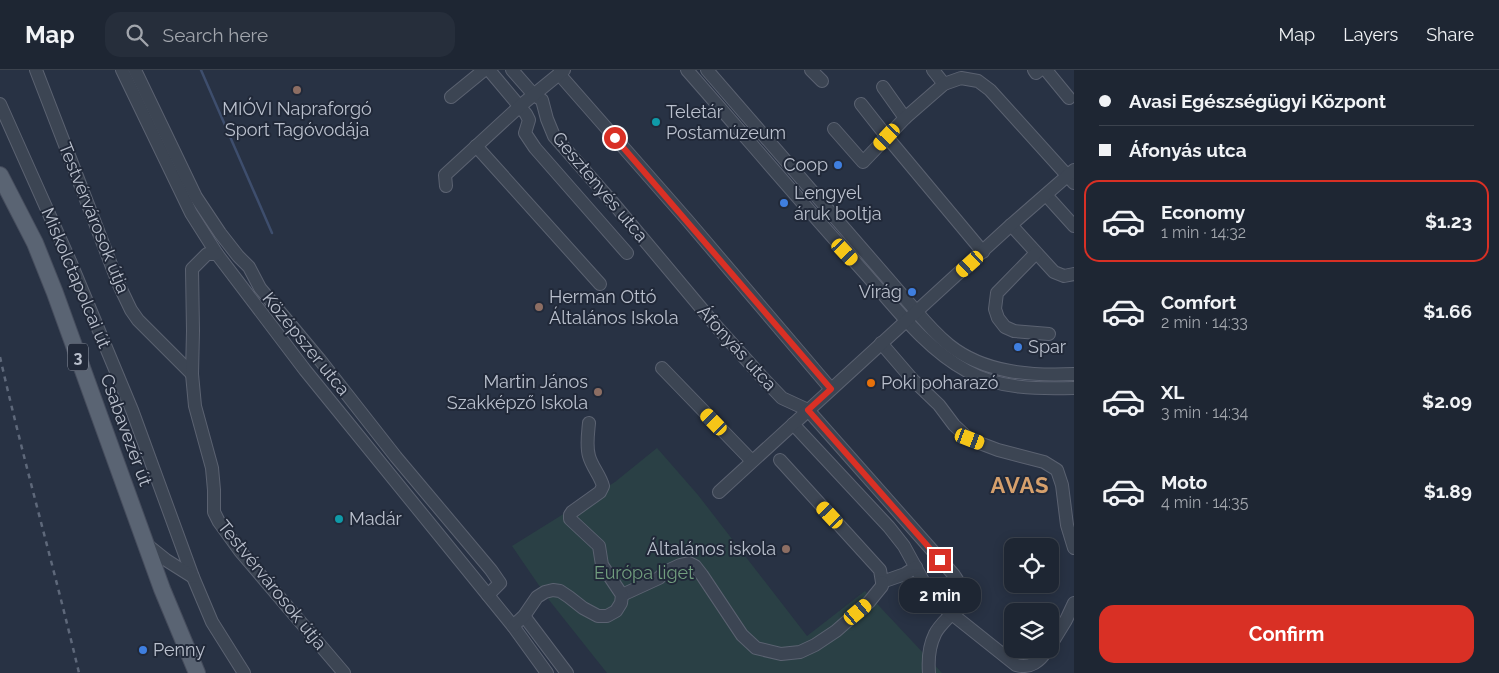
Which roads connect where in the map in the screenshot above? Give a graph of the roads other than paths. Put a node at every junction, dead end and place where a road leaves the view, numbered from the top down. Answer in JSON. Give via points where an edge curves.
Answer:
{"nodes":[{"id":1,"x":36,"y":70,"type":"edge"},
{"id":2,"x":122,"y":70,"type":"edge"},
{"id":3,"x":136,"y":70,"type":"edge"},
{"id":4,"x":484,"y":70,"type":"edge"},
{"id":5,"x":489,"y":70,"type":"edge"},
{"id":6,"x":512,"y":70,"type":"edge"},
{"id":7,"x":687,"y":70,"type":"edge"},
{"id":8,"x":707,"y":70,"type":"edge"},
{"id":9,"x":811,"y":70,"type":"edge"},
{"id":10,"x":933,"y":70,"type":"edge"},
{"id":11,"x":1034,"y":70,"type":"edge"},
{"id":12,"x":1040,"y":70,"type":"edge"},
{"id":13,"x":1046,"y":70,"type":"edge"},
{"id":14,"x":561,"y":72,"type":"edge"},
{"id":15,"x":822,"y":81,"type":"dead end"},
{"id":16,"x":944,"y":84,"type":"junction"},
{"id":17,"x":883,"y":87,"type":"dead end"},
{"id":18,"x":534,"y":95,"type":"junction"},
{"id":19,"x":451,"y":97,"type":"dead end"},
{"id":20,"x":1069,"y":98,"type":"dead end"},
{"id":21,"x":0,"y":104,"type":"edge"},
{"id":22,"x":861,"y":104,"type":"dead end"},
{"id":23,"x":520,"y":106,"type":"junction"},
{"id":24,"x":905,"y":118,"type":"junction"},
{"id":25,"x":834,"y":128,"type":"dead end"},
{"id":26,"x":887,"y":137,"type":"junction"},
{"id":27,"x":476,"y":146,"type":"junction"},
{"id":28,"x":0,"y":175,"type":"edge"},
{"id":29,"x":1072,"y":176,"type":"edge"},
{"id":30,"x":446,"y":186,"type":"dead end"},
{"id":31,"x":1046,"y":195,"type":"junction"},
{"id":32,"x":1011,"y":225,"type":"junction"},
{"id":33,"x":1074,"y":226,"type":"edge"},
{"id":34,"x":983,"y":252,"type":"junction"},
{"id":35,"x":627,"y":253,"type":"dead end"},
{"id":36,"x":655,"y":253,"type":"joint"},
{"id":37,"x":1036,"y":253,"type":"junction"},
{"id":38,"x":217,"y":254,"type":"junction"},
{"id":39,"x":248,"y":267,"type":"junction"},
{"id":40,"x":1074,"y":274,"type":"edge"},
{"id":41,"x":236,"y":278,"type":"junction"},
{"id":42,"x":600,"y":284,"type":"dead end"},
{"id":43,"x":911,"y":316,"type":"junction"},
{"id":44,"x":1049,"y":334,"type":"dead end"},
{"id":45,"x":881,"y":343,"type":"junction"},
{"id":46,"x":662,"y":368,"type":"dead end"},
{"id":47,"x":192,"y":374,"type":"junction"},
{"id":48,"x":1074,"y":374,"type":"edge"},
{"id":49,"x":1074,"y":388,"type":"edge"},
{"id":50,"x":831,"y":389,"type":"junction"},
{"id":51,"x":808,"y":410,"type":"junction"},
{"id":52,"x":589,"y":423,"type":"dead end"},
{"id":53,"x":793,"y":424,"type":"junction"},
{"id":54,"x":780,"y":460,"type":"dead end"},
{"id":55,"x":752,"y":461,"type":"junction"},
{"id":56,"x":718,"y":492,"type":"dead end"},
{"id":57,"x":1074,"y":548,"type":"edge"},
{"id":58,"x":159,"y":560,"type":"junction"},
{"id":59,"x":916,"y":568,"type":"junction"},
{"id":60,"x":193,"y":577,"type":"junction"},
{"id":61,"x":882,"y":582,"type":"junction"},
{"id":62,"x":488,"y":595,"type":"junction"},
{"id":63,"x":622,"y":595,"type":"junction"},
{"id":64,"x":1074,"y":603,"type":"edge"},
{"id":65,"x":951,"y":613,"type":"junction"},
{"id":66,"x":524,"y":616,"type":"junction"},
{"id":67,"x":513,"y":626,"type":"junction"},
{"id":68,"x":1059,"y":631,"type":"edge"},
{"id":69,"x":1004,"y":655,"type":"edge"},
{"id":70,"x":1007,"y":658,"type":"edge"},
{"id":71,"x":1042,"y":658,"type":"edge"},
{"id":72,"x":197,"y":673,"type":"edge"},
{"id":73,"x":244,"y":673,"type":"edge"},
{"id":74,"x":344,"y":673,"type":"edge"},
{"id":75,"x":547,"y":673,"type":"edge"},
{"id":76,"x":567,"y":673,"type":"edge"},
{"id":77,"x":929,"y":673,"type":"edge"}],
"edges":[{"from":1,"to":47,"type":"street","name":"Testvérvárosok útja","via":[[130,310]]},
{"from":2,"to":38,"type":"street","name":"Középszer utca","via":[[191,213]]},
{"from":3,"to":39,"type":"street","name":"Középszer utca","via":[[196,196]]},
{"from":4,"to":19,"type":"street"},
{"from":5,"to":23,"type":"street","name":"Gesztenyés utca"},
{"from":6,"to":18,"type":"street","name":"Gesztenyés utca"},
{"from":7,"to":43,"type":"street","via":[[801,202]]},
{"from":8,"to":43,"type":"street"},
{"from":9,"to":15,"type":"street"},
{"from":10,"to":16,"type":"street"},
{"from":11,"to":12,"type":"street","via":[[1036,73]]},
{"from":13,"to":20,"type":"street"},
{"from":14,"to":18,"type":"street"},
{"from":14,"to":50,"type":"street"},
{"from":16,"to":24,"type":"street"},
{"from":16,"to":29,"type":"street","via":[[961,78],[978,81]]},
{"from":17,"to":24,"type":"street"},
{"from":18,"to":23,"type":"street"},
{"from":18,"to":36,"type":"street","name":"Gesztenyés utca","via":[[542,100],[554,136]]},
{"from":21,"to":60,"type":"street","name":"Miskolctapolcai út","via":[[132,410]]},
{"from":22,"to":26,"type":"street"},
{"from":23,"to":27,"type":"street"},
{"from":23,"to":35,"type":"street","name":"Gesztenyés utca","via":[[530,120],[525,133],[535,148]]},
{"from":24,"to":26,"type":"street"},
{"from":25,"to":26,"type":"street","via":[[863,162]]},
{"from":26,"to":34,"type":"street"},
{"from":27,"to":30,"type":"street","via":[[445,175]]},
{"from":27,"to":42,"type":"street"},
{"from":28,"to":58,"type":"main road","name":"Csabavezér út","number":"3","via":[[35,243],[146,544]]},
{"from":29,"to":31,"type":"street"},
{"from":31,"to":32,"type":"street"},
{"from":31,"to":33,"type":"street"},
{"from":32,"to":34,"type":"street"},
{"from":32,"to":37,"type":"street"},
{"from":34,"to":43,"type":"street"},
{"from":36,"to":51,"type":"street","name":"Áfonyás utca","via":[[717,328],[782,398]]},
{"from":37,"to":40,"type":"street","via":[[1058,275]]},
{"from":37,"to":44,"type":"street","via":[[996,293],[995,309],[1005,327],[1014,331]]},
{"from":38,"to":41,"type":"street","name":"Középszer utca"},
{"from":38,"to":47,"type":"street","name":"Testvérvárosok útja","via":[[208,254],[192,269]]},
{"from":39,"to":41,"type":"street"},
{"from":39,"to":62,"type":"street","name":"Középszer utca","via":[[260,288],[491,570],[500,583]]},
{"from":41,"to":62,"type":"street","name":"Középszer utca"},
{"from":43,"to":45,"type":"street"},
{"from":43,"to":48,"type":"street","via":[[985,365],[1032,374]]},
{"from":43,"to":49,"type":"street","via":[[927,341],[949,360],[986,380],[1014,386]]},
{"from":45,"to":50,"type":"street"},
{"from":45,"to":57,"type":"street","via":[[970,439],[1044,462],[1057,470]]},
{"from":46,"to":55,"type":"street"},
{"from":47,"to":74,"type":"street","name":"Testvérvárosok útja","via":[[195,406],[212,468],[214,512],[219,522]]},
{"from":50,"to":51,"type":"street"},
{"from":51,"to":53,"type":"street"},
{"from":51,"to":65,"type":"street","name":"Áfonyás utca","via":[[954,575],[963,596]]},
{"from":52,"to":63,"type":"street","via":[[589,456],[603,486],[600,492],[572,512],[570,519],[599,546],[602,565]]},
{"from":53,"to":55,"type":"street"},
{"from":53,"to":59,"type":"street","via":[[889,527]]},
{"from":54,"to":61,"type":"street","via":[[880,570]]},
{"from":55,"to":56,"type":"street"},
{"from":58,"to":60,"type":"street"},
{"from":58,"to":72,"type":"main road","name":"Csabavezér út","number":"3","via":[[162,589]]},
{"from":59,"to":61,"type":"street"},
{"from":59,"to":65,"type":"street","via":[[927,588]]},
{"from":60,"to":73,"type":"street","name":"Miskolctapolcai út","via":[[212,622]]},
{"from":61,"to":63,"type":"street","via":[[869,602],[836,631],[800,652],[781,654],[756,648],[742,635],[702,575],[689,563]]},
{"from":62,"to":67,"type":"street","name":"Középszer utca"},
{"from":63,"to":66,"type":"street","via":[[616,611],[598,616],[560,591],[553,590],[537,597]]},
{"from":64,"to":68,"type":"street"},
{"from":65,"to":69,"type":"street"},
{"from":65,"to":77,"type":"street","via":[[935,633],[928,659]]},
{"from":66,"to":67,"type":"street"},
{"from":66,"to":76,"type":"street"},
{"from":67,"to":75,"type":"street","name":"Középszer utca"},
{"from":70,"to":71,"type":"street","via":[[1023,667]]}]}
